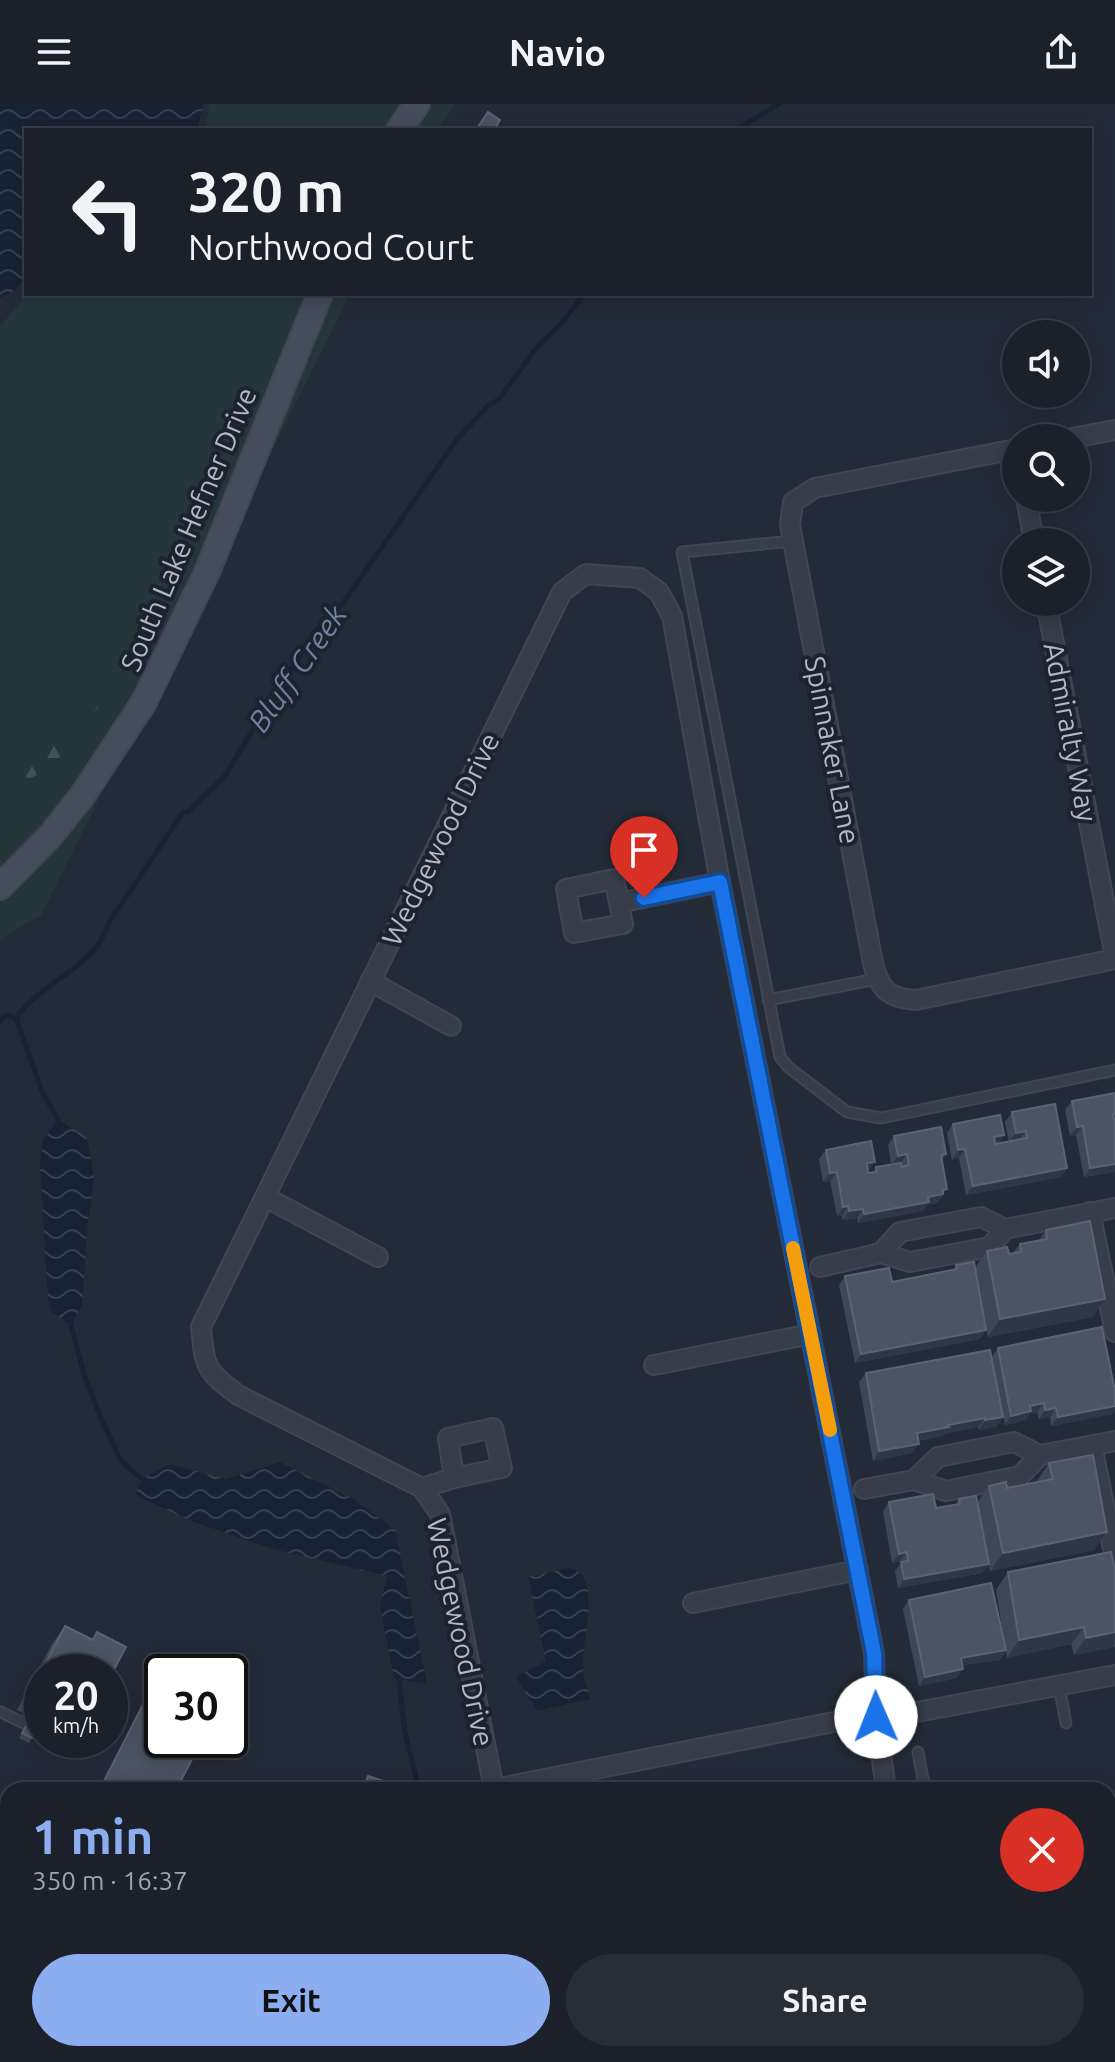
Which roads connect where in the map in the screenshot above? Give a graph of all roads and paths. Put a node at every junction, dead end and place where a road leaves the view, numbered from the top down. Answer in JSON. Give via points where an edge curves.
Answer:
{"nodes":[{"id":1,"x":417,"y":104,"type":"edge"},
{"id":2,"x":400,"y":128,"type":"edge"},
{"id":3,"x":319,"y":296,"type":"edge"},
{"id":4,"x":1115,"y":430,"type":"edge"},
{"id":5,"x":1090,"y":435,"type":"edge"},
{"id":6,"x":1002,"y":452,"type":"edge"},
{"id":7,"x":793,"y":541,"type":"junction"},
{"id":8,"x":1049,"y":616,"type":"edge"},
{"id":9,"x":720,"y":882,"type":"junction"},
{"id":10,"x":0,"y":887,"type":"edge"},
{"id":11,"x":619,"y":903,"type":"dead end"},
{"id":12,"x":1115,"y":958,"type":"edge"},
{"id":13,"x":877,"y":979,"type":"junction"},
{"id":14,"x":370,"y":981,"type":"junction"},
{"id":15,"x":768,"y":1000,"type":"junction"},
{"id":16,"x":451,"y":1026,"type":"dead end"},
{"id":17,"x":1115,"y":1070,"type":"edge"},
{"id":18,"x":265,"y":1197,"type":"junction"},
{"id":19,"x":1115,"y":1208,"type":"edge"},
{"id":20,"x":1090,"y":1212,"type":"junction"},
{"id":21,"x":1005,"y":1229,"type":"junction"},
{"id":22,"x":881,"y":1253,"type":"junction"},
{"id":23,"x":378,"y":1257,"type":"dead end"},
{"id":24,"x":820,"y":1267,"type":"dead end"},
{"id":25,"x":1115,"y":1332,"type":"edge"},
{"id":26,"x":811,"y":1334,"type":"junction"},
{"id":27,"x":654,"y":1365,"type":"dead end"},
{"id":28,"x":1115,"y":1441,"type":"edge"},
{"id":29,"x":1092,"y":1446,"type":"junction"},
{"id":30,"x":1040,"y":1455,"type":"junction"},
{"id":31,"x":454,"y":1478,"type":"dead end"},
{"id":32,"x":914,"y":1480,"type":"junction"},
{"id":33,"x":422,"y":1488,"type":"junction"},
{"id":34,"x":864,"y":1489,"type":"dead end"},
{"id":35,"x":1115,"y":1559,"type":"edge"},
{"id":36,"x":858,"y":1570,"type":"junction"},
{"id":37,"x":693,"y":1603,"type":"dead end"},
{"id":38,"x":1115,"y":1675,"type":"edge"},
{"id":39,"x":1059,"y":1686,"type":"junction"},
{"id":40,"x":1,"y":1712,"type":"edge"},
{"id":41,"x":876,"y":1717,"type":"junction"},
{"id":42,"x":24,"y":1723,"type":"edge"},
{"id":43,"x":1066,"y":1723,"type":"dead end"},
{"id":44,"x":918,"y":1752,"type":"dead end"},
{"id":45,"x":493,"y":1782,"type":"edge"},
{"id":46,"x":530,"y":1782,"type":"edge"},
{"id":47,"x":885,"y":1782,"type":"edge"},
{"id":48,"x":924,"y":1782,"type":"edge"}],
"edges":[{"from":1,"to":2,"type":"street"},
{"from":3,"to":10,"type":"street","name":"South Lake Hefner Drive","via":[[207,572],[144,702],[82,796]]},
{"from":4,"to":5,"type":"street"},
{"from":6,"to":7,"type":"street","name":"Spinnaker Lane","via":[[815,488],[793,502]]},
{"from":7,"to":13,"type":"street","name":"Spinnaker Lane"},
{"from":7,"to":15,"type":"lane","via":[[682,552]]},
{"from":8,"to":12,"type":"street","name":"Admiralty Way"},
{"from":9,"to":11,"type":"street"},
{"from":9,"to":14,"type":"street","name":"Wedgewood Drive","via":[[672,616],[659,592],[640,578],[586,574],[562,592]]},
{"from":9,"to":26,"type":"street","name":"Wedgewood Drive"},
{"from":12,"to":13,"type":"street","name":"Spinnaker Lane","via":[[916,1000],[889,994]]},
{"from":13,"to":15,"type":"lane"},
{"from":14,"to":16,"type":"street"},
{"from":14,"to":18,"type":"street","name":"Wedgewood Drive"},
{"from":15,"to":17,"type":"lane","via":[[780,1057],[847,1112],[860,1116],[881,1118]]},
{"from":18,"to":23,"type":"street"},
{"from":18,"to":33,"type":"street","name":"Wedgewood Drive","via":[[201,1327],[204,1364],[238,1395]]},
{"from":19,"to":20,"type":"street"},
{"from":20,"to":21,"type":"street"},
{"from":20,"to":25,"type":"street"},
{"from":21,"to":22,"type":"street","via":[[990,1247],[910,1262]]},
{"from":21,"to":22,"type":"street","via":[[981,1217],[900,1232]]},
{"from":22,"to":24,"type":"street"},
{"from":26,"to":27,"type":"street"},
{"from":26,"to":36,"type":"street","name":"Wedgewood Drive"},
{"from":28,"to":29,"type":"street"},
{"from":29,"to":30,"type":"street"},
{"from":29,"to":35,"type":"street"},
{"from":30,"to":32,"type":"street","via":[[1020,1476],[946,1491]]},
{"from":30,"to":32,"type":"street","via":[[1014,1442],[938,1457]]},
{"from":31,"to":33,"type":"street"},
{"from":32,"to":34,"type":"street"},
{"from":33,"to":45,"type":"street","name":"Wedgewood Drive","via":[[440,1514]]},
{"from":36,"to":37,"type":"street"},
{"from":36,"to":41,"type":"street","name":"Wedgewood Drive","via":[[874,1653]]},
{"from":38,"to":39,"type":"street"},
{"from":39,"to":41,"type":"street"},
{"from":39,"to":43,"type":"lane"},
{"from":40,"to":42,"type":"lane"},
{"from":41,"to":46,"type":"street","name":"Wedgewood Drive"},
{"from":41,"to":47,"type":"street","name":"Wedgewood Drive"},
{"from":44,"to":48,"type":"lane"}]}
